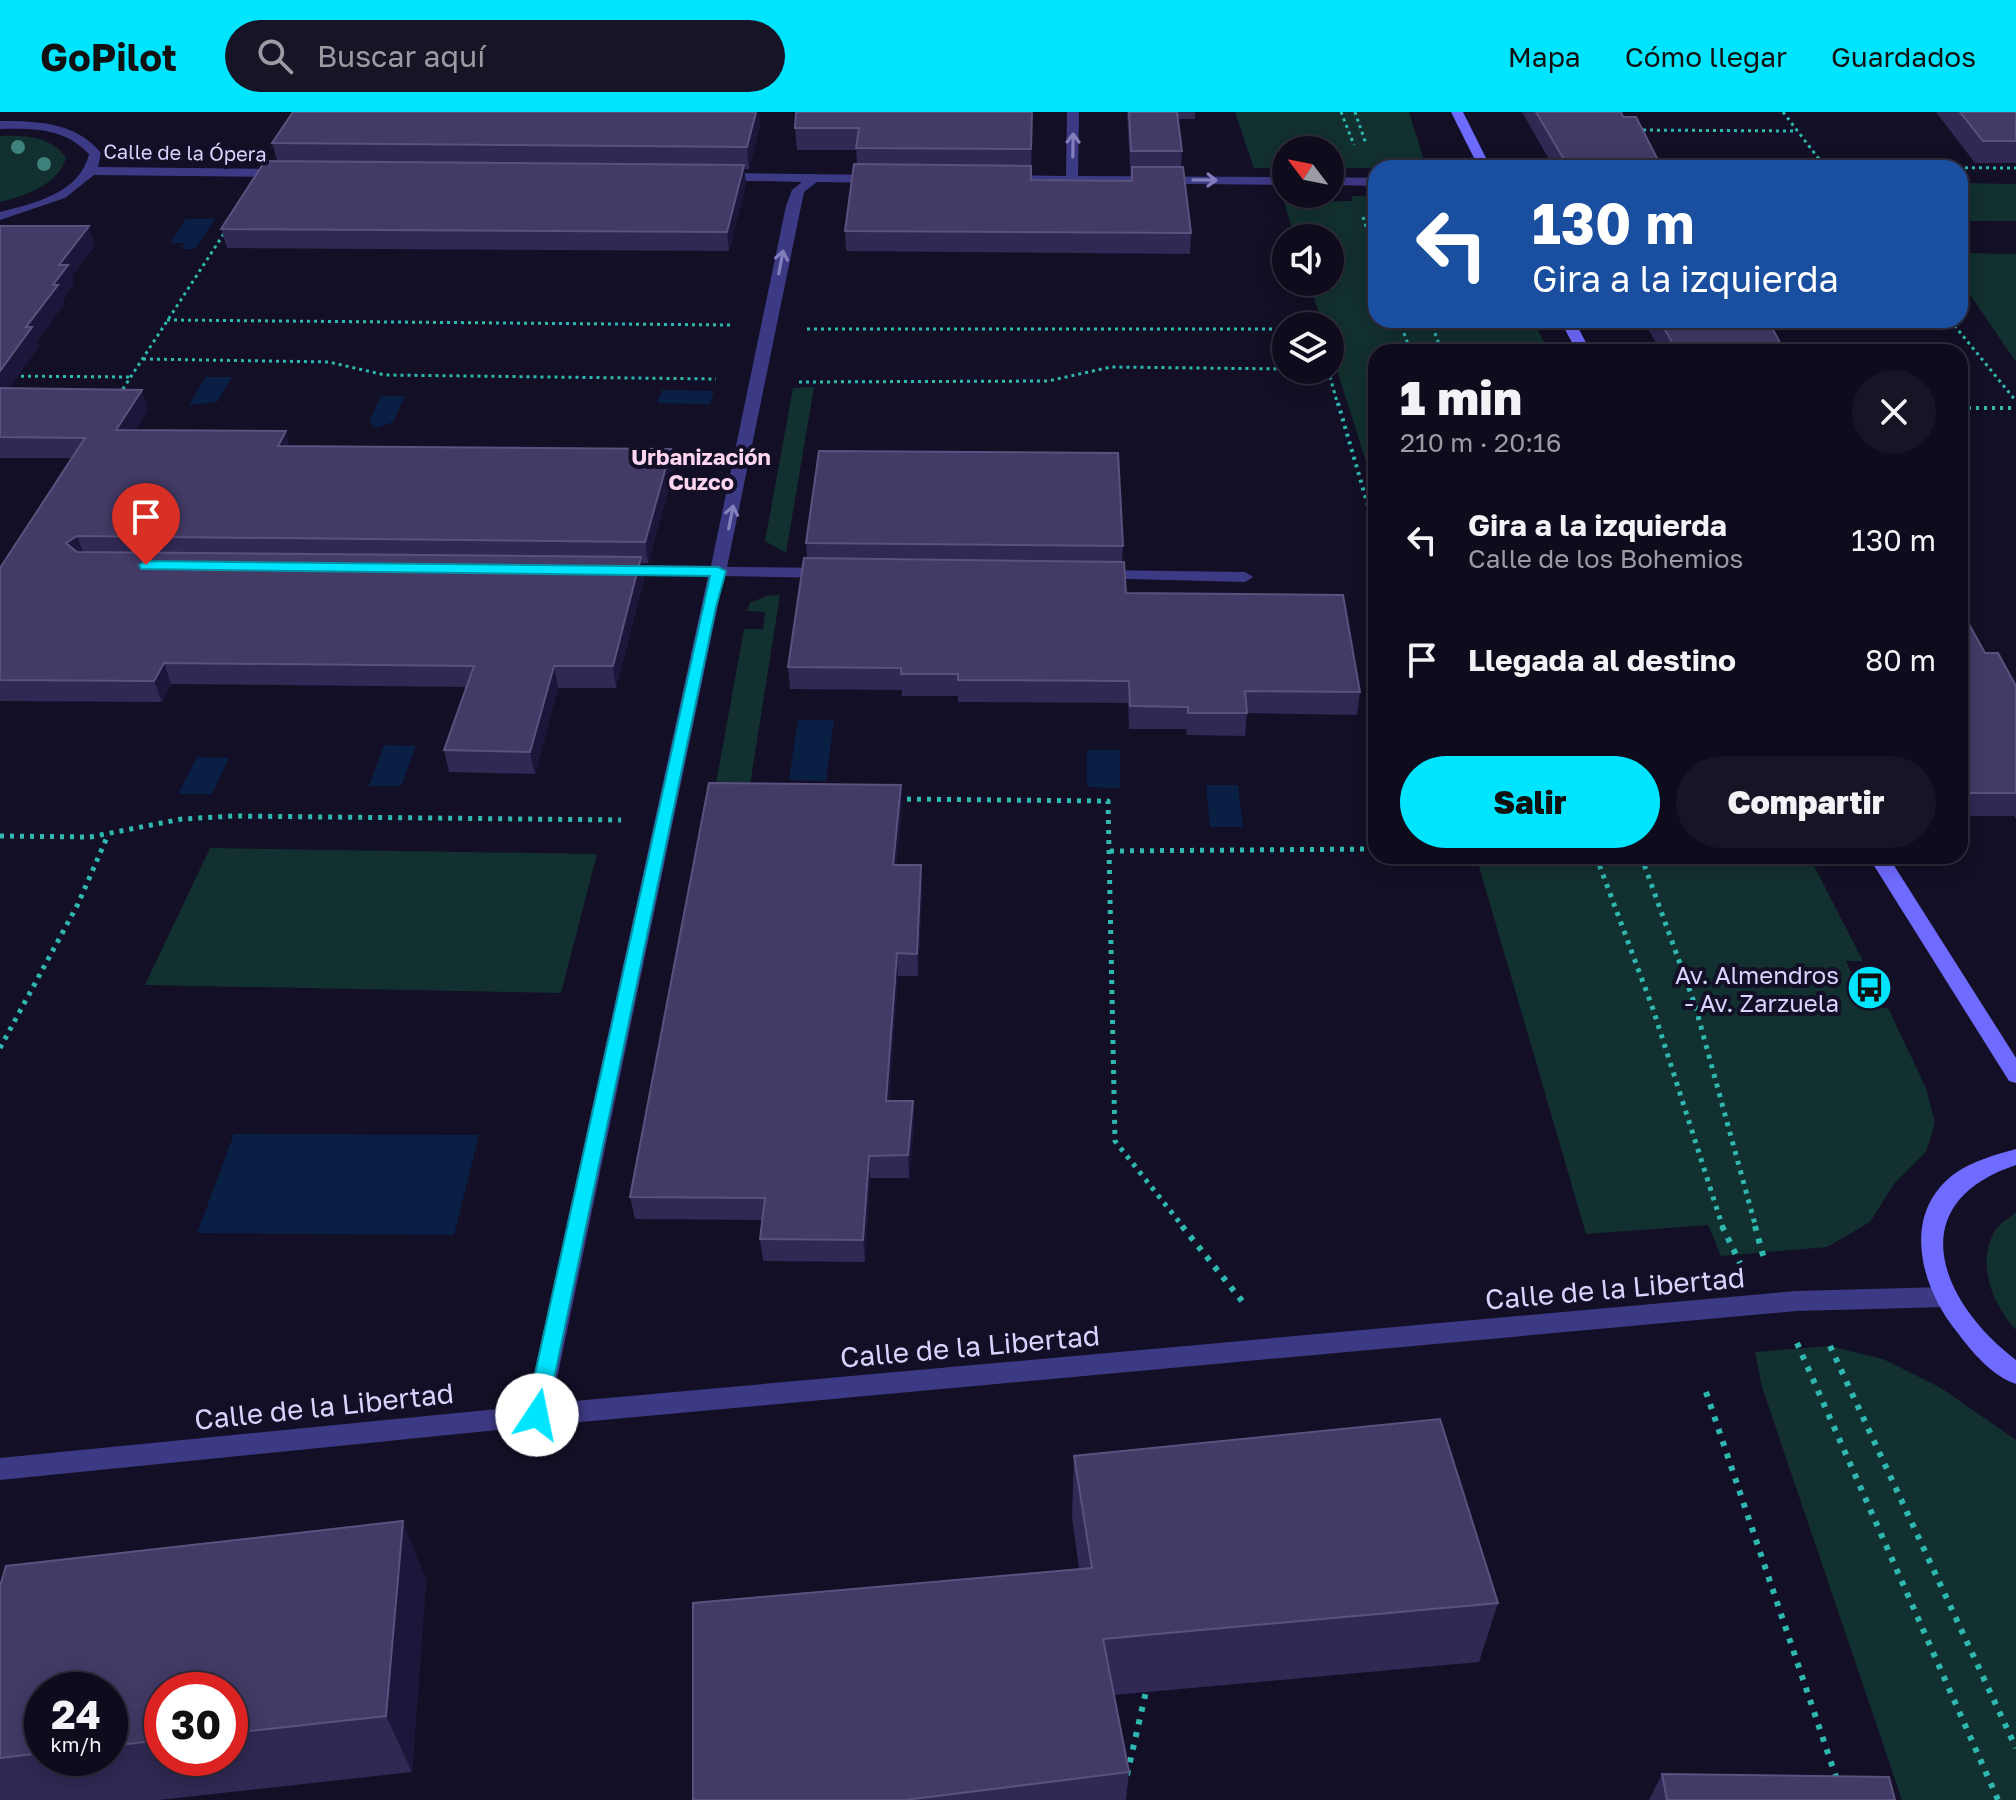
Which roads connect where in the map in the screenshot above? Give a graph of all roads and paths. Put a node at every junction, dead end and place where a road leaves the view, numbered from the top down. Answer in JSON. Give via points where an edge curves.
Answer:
{"nodes":[{"id":1,"x":1073,"y":112,"type":"edge"},
{"id":2,"x":1457,"y":112,"type":"edge"},
{"id":3,"x":1783,"y":112,"type":"edge"},
{"id":4,"x":27,"y":118,"type":"edge"},
{"id":5,"x":0,"y":125,"type":"edge"},
{"id":6,"x":1625,"y":130,"type":"edge"},
{"id":7,"x":1795,"y":131,"type":"junction"},
{"id":8,"x":1481,"y":160,"type":"edge"},
{"id":9,"x":1819,"y":160,"type":"edge"},
{"id":10,"x":1968,"y":168,"type":"edge"},
{"id":11,"x":2016,"y":168,"type":"edge"},
{"id":12,"x":91,"y":171,"type":"junction"},
{"id":13,"x":299,"y":173,"type":"edge"},
{"id":14,"x":706,"y":177,"type":"edge"},
{"id":15,"x":815,"y":178,"type":"junction"},
{"id":16,"x":1072,"y":178,"type":"junction"},
{"id":17,"x":893,"y":179,"type":"edge"},
{"id":18,"x":1000,"y":179,"type":"edge"},
{"id":19,"x":1272,"y":181,"type":"edge"},
{"id":20,"x":1344,"y":181,"type":"edge"},
{"id":21,"x":1368,"y":182,"type":"edge"},
{"id":22,"x":0,"y":216,"type":"edge"},
{"id":23,"x":225,"y":232,"type":"edge"},
{"id":24,"x":167,"y":320,"type":"junction"},
{"id":25,"x":735,"y":325,"type":"dead end"},
{"id":26,"x":1957,"y":328,"type":"edge"},
{"id":27,"x":803,"y":329,"type":"dead end"},
{"id":28,"x":1272,"y":329,"type":"edge"},
{"id":29,"x":143,"y":359,"type":"junction"},
{"id":30,"x":1272,"y":369,"type":"edge"},
{"id":31,"x":0,"y":376,"type":"edge"},
{"id":32,"x":130,"y":377,"type":"junction"},
{"id":33,"x":722,"y":379,"type":"dead end"},
{"id":34,"x":794,"y":382,"type":"dead end"},
{"id":35,"x":1332,"y":384,"type":"edge"},
{"id":36,"x":2016,"y":401,"type":"edge"},
{"id":37,"x":114,"y":402,"type":"edge"},
{"id":38,"x":1968,"y":408,"type":"edge"},
{"id":39,"x":2016,"y":408,"type":"edge"},
{"id":40,"x":1368,"y":506,"type":"edge"},
{"id":41,"x":605,"y":570,"type":"edge"},
{"id":42,"x":718,"y":571,"type":"junction"},
{"id":43,"x":841,"y":573,"type":"edge"},
{"id":44,"x":1074,"y":575,"type":"edge"},
{"id":45,"x":1245,"y":577,"type":"dead end"},
{"id":46,"x":887,"y":799,"type":"edge"},
{"id":47,"x":627,"y":820,"type":"dead end"},
{"id":48,"x":108,"y":835,"type":"junction"},
{"id":49,"x":0,"y":836,"type":"edge"},
{"id":50,"x":1368,"y":849,"type":"edge"},
{"id":51,"x":1110,"y":851,"type":"junction"},
{"id":52,"x":1599,"y":864,"type":"edge"},
{"id":53,"x":1644,"y":864,"type":"edge"},
{"id":54,"x":1883,"y":864,"type":"edge"},
{"id":55,"x":0,"y":1048,"type":"edge"},
{"id":56,"x":2016,"y":1075,"type":"edge"},
{"id":57,"x":2016,"y":1157,"type":"edge"},
{"id":58,"x":1764,"y":1259,"type":"dead end"},
{"id":59,"x":1739,"y":1262,"type":"dead end"},
{"id":60,"x":1945,"y":1297,"type":"junction"},
{"id":61,"x":1242,"y":1301,"type":"dead end"},
{"id":62,"x":1830,"y":1346,"type":"dead end"},
{"id":63,"x":1801,"y":1350,"type":"dead end"},
{"id":64,"x":2016,"y":1374,"type":"edge"},
{"id":65,"x":1706,"y":1392,"type":"dead end"},
{"id":66,"x":537,"y":1415,"type":"junction"},
{"id":67,"x":0,"y":1469,"type":"edge"},
{"id":68,"x":1149,"y":1676,"type":"edge"},
{"id":69,"x":2016,"y":1748,"type":"edge"},
{"id":70,"x":1126,"y":1783,"type":"edge"},
{"id":71,"x":1839,"y":1785,"type":"edge"},
{"id":72,"x":1998,"y":1800,"type":"edge"}],
"edges":[{"from":16,"to":1,"type":"street","one_way":true},
{"from":2,"to":8,"type":"street"},
{"from":3,"to":7,"type":"path"},
{"from":4,"to":5,"type":"street"},
{"from":4,"to":12,"type":"street","via":[[83,139],[95,153]]},
{"from":6,"to":7,"type":"path"},
{"from":7,"to":9,"type":"path"},
{"from":10,"to":11,"type":"path"},
{"from":12,"to":13,"type":"street","name":"Calle de la Ópera"},
{"from":12,"to":22,"type":"street","via":[[68,191]]},
{"from":14,"to":15,"type":"street"},
{"from":15,"to":17,"type":"street"},
{"from":42,"to":15,"type":"street","one_way":true,"via":[[792,206],[798,190]]},
{"from":16,"to":18,"type":"street"},
{"from":16,"to":19,"type":"street","one_way":true},
{"from":20,"to":21,"type":"street"},
{"from":23,"to":24,"type":"path"},
{"from":24,"to":25,"type":"path"},
{"from":24,"to":29,"type":"path"},
{"from":26,"to":36,"type":"path"},
{"from":27,"to":28,"type":"path"},
{"from":29,"to":32,"type":"path"},
{"from":29,"to":33,"type":"path","via":[[329,362],[385,375]]},
{"from":30,"to":34,"type":"path","via":[[1111,367],[1048,381]]},
{"from":31,"to":32,"type":"path"},
{"from":32,"to":37,"type":"path"},
{"from":35,"to":40,"type":"path"},
{"from":38,"to":39,"type":"path"},
{"from":41,"to":42,"type":"street"},
{"from":42,"to":43,"type":"street"},
{"from":42,"to":66,"type":"street"},
{"from":44,"to":45,"type":"street"},
{"from":46,"to":51,"type":"path","via":[[1108,801]]},
{"from":47,"to":48,"type":"path","via":[[233,816],[182,819]]},
{"from":48,"to":49,"type":"path"},
{"from":48,"to":55,"type":"path","via":[[78,904]]},
{"from":50,"to":51,"type":"path"},
{"from":51,"to":61,"type":"path","via":[[1115,1141]]},
{"from":52,"to":59,"type":"path","via":[[1653,1009],[1722,1226]]},
{"from":53,"to":58,"type":"path","via":[[1695,1005]]},
{"from":54,"to":56,"type":"street"},
{"from":57,"to":60,"type":"street","via":[[1979,1169],[1951,1191],[1934,1221],[1932,1258]]},
{"from":60,"to":64,"type":"street","via":[[1967,1331]]},
{"from":60,"to":66,"type":"street","name":"Calle de la Libertad","via":[[1796,1301]]},
{"from":62,"to":69,"type":"path"},
{"from":63,"to":72,"type":"path"},
{"from":65,"to":71,"type":"path"},
{"from":66,"to":67,"type":"street","name":"Calle de la Libertad"},
{"from":68,"to":70,"type":"path"}]}
